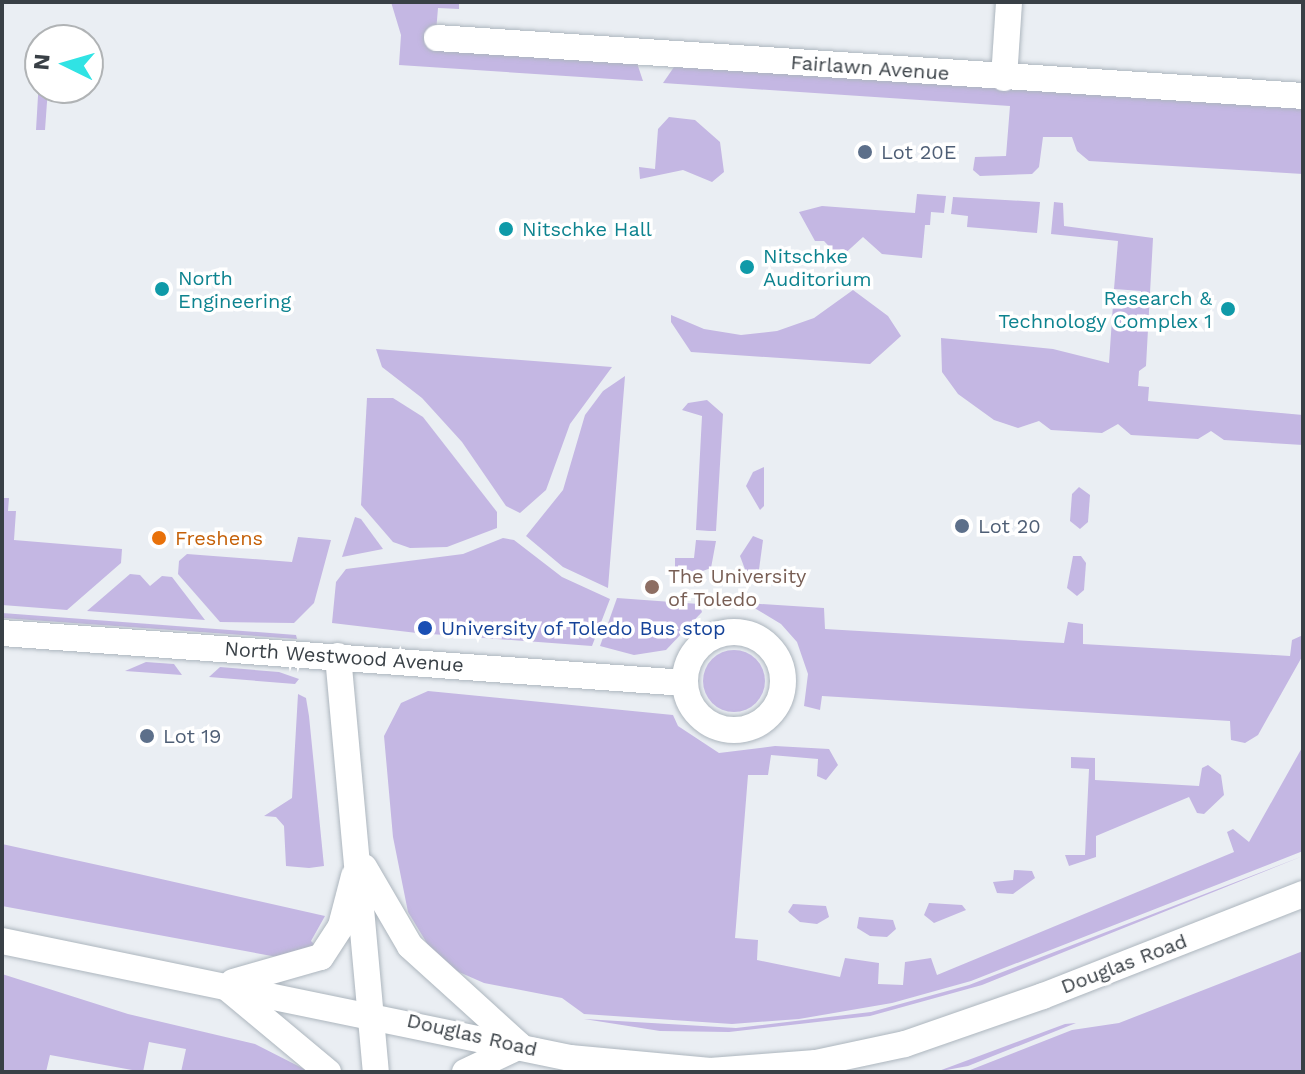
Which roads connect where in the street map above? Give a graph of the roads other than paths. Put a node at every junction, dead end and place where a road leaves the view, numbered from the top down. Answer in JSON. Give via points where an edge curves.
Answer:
{"nodes":[{"id":1,"x":1009,"y":2,"type":"edge"},
{"id":2,"x":437,"y":38,"type":"dead end"},
{"id":3,"x":1004,"y":78,"type":"junction"},
{"id":4,"x":1303,"y":96,"type":"edge"},
{"id":5,"x":2,"y":633,"type":"edge"},
{"id":6,"x":338,"y":656,"type":"junction"},
{"id":7,"x":685,"y":683,"type":"dead end"},
{"id":8,"x":359,"y":857,"type":"junction"},
{"id":9,"x":1303,"y":894,"type":"edge"},
{"id":10,"x":2,"y":941,"type":"edge"},
{"id":11,"x":224,"y":985,"type":"junction"},
{"id":12,"x":375,"y":1014,"type":"junction"},
{"id":13,"x":520,"y":1046,"type":"junction"},
{"id":14,"x":328,"y":1072,"type":"edge"},
{"id":15,"x":376,"y":1072,"type":"edge"},
{"id":16,"x":465,"y":1072,"type":"edge"}],
"edges":[{"from":1,"to":3,"type":"street"},
{"from":2,"to":3,"type":"street","name":"Fairlawn Avenue"},
{"from":3,"to":4,"type":"street","name":"Fairlawn Avenue"},
{"from":5,"to":6,"type":"street","name":"North Westwood Avenue"},
{"from":6,"to":7,"type":"street","name":"North Westwood Avenue"},
{"from":6,"to":8,"type":"street"},
{"from":8,"to":11,"type":"street","via":[[341,926],[321,957]]},
{"from":8,"to":12,"type":"street"},
{"from":8,"to":13,"type":"street","via":[[410,946]]},
{"from":9,"to":13,"type":"street","name":"Douglas Road","via":[[978,1020],[855,1056],[754,1070],[664,1070]]},
{"from":10,"to":11,"type":"street","name":"Douglas Road"},
{"from":11,"to":12,"type":"street","name":"Douglas Road"},
{"from":11,"to":14,"type":"street"},
{"from":12,"to":13,"type":"street","name":"Douglas Road"},
{"from":12,"to":15,"type":"street"},
{"from":13,"to":16,"type":"street"}]}
